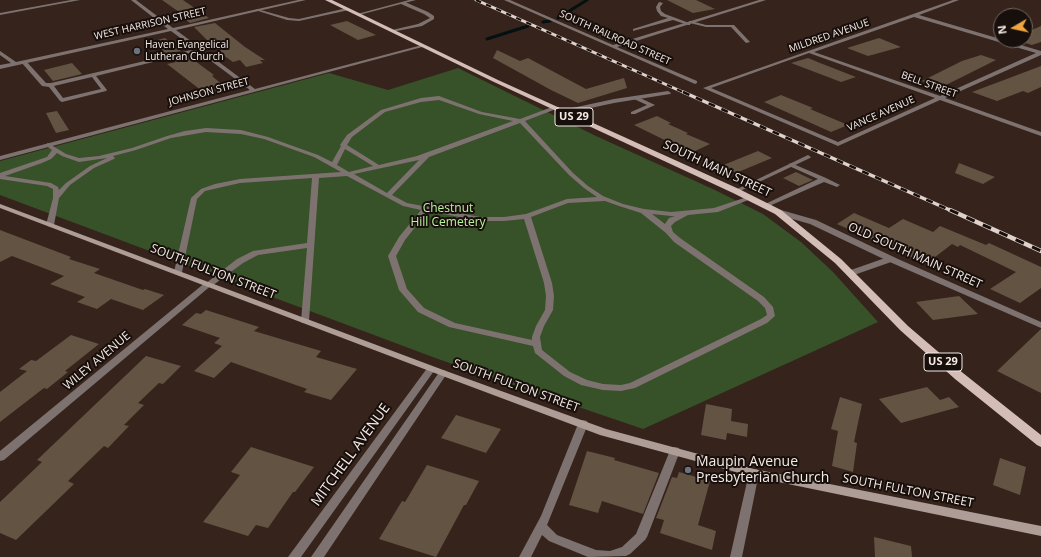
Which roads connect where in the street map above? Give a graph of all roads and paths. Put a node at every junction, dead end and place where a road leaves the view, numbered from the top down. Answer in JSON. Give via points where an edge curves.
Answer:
{"nodes":[{"id":1,"x":78,"y":0,"type":"edge"},
{"id":2,"x":133,"y":0,"type":"edge"},
{"id":3,"x":304,"y":0,"type":"edge"},
{"id":4,"x":328,"y":0,"type":"edge"},
{"id":5,"x":414,"y":0,"type":"edge"},
{"id":6,"x":506,"y":0,"type":"edge"},
{"id":7,"x":764,"y":0,"type":"edge"},
{"id":8,"x":957,"y":0,"type":"edge"},
{"id":9,"x":403,"y":3,"type":"junction"},
{"id":10,"x":661,"y":3,"type":"dead end"},
{"id":11,"x":347,"y":8,"type":"junction"},
{"id":12,"x":257,"y":10,"type":"junction"},
{"id":13,"x":0,"y":14,"type":"edge"},
{"id":14,"x":359,"y":14,"type":"junction"},
{"id":15,"x":914,"y":15,"type":"junction"},
{"id":16,"x":671,"y":19,"type":"junction"},
{"id":17,"x":690,"y":23,"type":"junction"},
{"id":18,"x":173,"y":28,"type":"junction"},
{"id":19,"x":635,"y":30,"type":"dead end"},
{"id":20,"x":394,"y":31,"type":"junction"},
{"id":21,"x":748,"y":42,"type":"dead end"},
{"id":22,"x":424,"y":46,"type":"junction"},
{"id":23,"x":614,"y":46,"type":"junction"},
{"id":24,"x":200,"y":49,"type":"junction"},
{"id":25,"x":810,"y":52,"type":"junction"},
{"id":26,"x":0,"y":53,"type":"edge"},
{"id":27,"x":1041,"y":53,"type":"edge"},
{"id":28,"x":24,"y":62,"type":"junction"},
{"id":29,"x":15,"y":64,"type":"junction"},
{"id":30,"x":0,"y":68,"type":"edge"},
{"id":31,"x":93,"y":75,"type":"junction"},
{"id":32,"x":695,"y":82,"type":"dead end"},
{"id":33,"x":51,"y":85,"type":"junction"},
{"id":34,"x":253,"y":90,"type":"junction"},
{"id":35,"x":668,"y":94,"type":"dead end"},
{"id":36,"x":636,"y":98,"type":"junction"},
{"id":37,"x":941,"y":99,"type":"junction"},
{"id":38,"x":554,"y":108,"type":"junction"},
{"id":39,"x":563,"y":112,"type":"junction"},
{"id":40,"x":632,"y":113,"type":"dead end"},
{"id":41,"x":522,"y":121,"type":"junction"},
{"id":42,"x":1041,"y":134,"type":"edge"},
{"id":43,"x":838,"y":144,"type":"joint"},
{"id":44,"x":48,"y":145,"type":"junction"},
{"id":45,"x":343,"y":145,"type":"junction"},
{"id":46,"x":56,"y":150,"type":"junction"},
{"id":47,"x":127,"y":151,"type":"junction"},
{"id":48,"x":426,"y":156,"type":"junction"},
{"id":49,"x":0,"y":158,"type":"edge"},
{"id":50,"x":808,"y":158,"type":"dead end"},
{"id":51,"x":792,"y":165,"type":"junction"},
{"id":52,"x":333,"y":166,"type":"junction"},
{"id":53,"x":378,"y":167,"type":"junction"},
{"id":54,"x":348,"y":174,"type":"junction"},
{"id":55,"x":0,"y":176,"type":"edge"},
{"id":56,"x":316,"y":176,"type":"junction"},
{"id":57,"x":824,"y":179,"type":"junction"},
{"id":58,"x":837,"y":185,"type":"dead end"},
{"id":59,"x":736,"y":191,"type":"junction"},
{"id":60,"x":388,"y":196,"type":"junction"},
{"id":61,"x":56,"y":198,"type":"junction"},
{"id":62,"x":749,"y":198,"type":"junction"},
{"id":63,"x":606,"y":199,"type":"junction"},
{"id":64,"x":0,"y":206,"type":"edge"},
{"id":65,"x":765,"y":206,"type":"junction"},
{"id":66,"x":425,"y":210,"type":"junction"},
{"id":67,"x":644,"y":211,"type":"junction"},
{"id":68,"x":778,"y":212,"type":"junction"},
{"id":69,"x":686,"y":213,"type":"junction"},
{"id":70,"x":527,"y":216,"type":"junction"},
{"id":71,"x":50,"y":225,"type":"junction"},
{"id":72,"x":670,"y":233,"type":"junction"},
{"id":73,"x":311,"y":245,"type":"junction"},
{"id":74,"x":891,"y":259,"type":"junction"},
{"id":75,"x":178,"y":272,"type":"junction"},
{"id":76,"x":852,"y":273,"type":"junction"},
{"id":77,"x":209,"y":284,"type":"junction"},
{"id":78,"x":305,"y":321,"type":"junction"},
{"id":79,"x":1041,"y":325,"type":"edge"},
{"id":80,"x":537,"y":344,"type":"junction"},
{"id":81,"x":431,"y":369,"type":"junction"},
{"id":82,"x":443,"y":373,"type":"junction"},
{"id":83,"x":583,"y":424,"type":"junction"},
{"id":84,"x":1041,"y":442,"type":"edge"},
{"id":85,"x":675,"y":452,"type":"junction"},
{"id":86,"x":0,"y":457,"type":"edge"},
{"id":87,"x":754,"y":473,"type":"junction"},
{"id":88,"x":541,"y":526,"type":"junction"},
{"id":89,"x":1041,"y":531,"type":"edge"},
{"id":90,"x":294,"y":557,"type":"edge"},
{"id":91,"x":317,"y":557,"type":"edge"},
{"id":92,"x":525,"y":557,"type":"edge"},
{"id":93,"x":736,"y":557,"type":"edge"}],
"edges":[{"from":1,"to":13,"type":"street"},
{"from":2,"to":18,"type":"street"},
{"from":3,"to":12,"type":"street","name":"WEST HARRISON STREET"},
{"from":4,"to":11,"type":"main road","name":"SOUTH MAIN STREET","number":"US 29"},
{"from":5,"to":9,"type":"street"},
{"from":6,"to":23,"type":"street","name":"SOUTH RAILROAD STREET"},
{"from":7,"to":17,"type":"street"},
{"from":8,"to":15,"type":"street","name":"MILDRED AVENUE"},
{"from":9,"to":14,"type":"street"},
{"from":9,"to":20,"type":"street","via":[[426,13],[432,19],[420,25]]},
{"from":10,"to":16,"type":"street","via":[[658,7],[659,12]]},
{"from":11,"to":12,"type":"street","via":[[299,20]]},
{"from":11,"to":14,"type":"main road","name":"SOUTH MAIN STREET","number":"US 29"},
{"from":12,"to":18,"type":"street","name":"WEST HARRISON STREET"},
{"from":14,"to":20,"type":"main road","name":"SOUTH MAIN STREET","number":"US 29"},
{"from":15,"to":25,"type":"street","name":"MILDRED AVENUE"},
{"from":15,"to":27,"type":"street"},
{"from":16,"to":17,"type":"street"},
{"from":16,"to":19,"type":"street"},
{"from":17,"to":21,"type":"street","via":[[732,26]]},
{"from":17,"to":23,"type":"street"},
{"from":18,"to":24,"type":"street"},
{"from":18,"to":28,"type":"street","name":"WEST HARRISON STREET"},
{"from":20,"to":22,"type":"main road","name":"SOUTH MAIN STREET","number":"US 29"},
{"from":22,"to":34,"type":"street","name":"JOHNSON STREET"},
{"from":22,"to":38,"type":"main road","name":"SOUTH MAIN STREET","number":"US 29"},
{"from":23,"to":32,"type":"street","name":"SOUTH RAILROAD STREET"},
{"from":24,"to":31,"type":"street"},
{"from":24,"to":34,"type":"street"},
{"from":25,"to":37,"type":"street","name":"BELL STREET"},
{"from":25,"to":43,"type":"street","name":"MILDRED AVENUE","via":[[706,88]]},
{"from":26,"to":29,"type":"street"},
{"from":27,"to":37,"type":"street","name":"VANCE AVENUE"},
{"from":28,"to":29,"type":"street","name":"WEST HARRISON STREET"},
{"from":28,"to":33,"type":"street","via":[[44,85]]},
{"from":29,"to":30,"type":"street","name":"WEST HARRISON STREET"},
{"from":31,"to":33,"type":"street"},
{"from":31,"to":33,"type":"street","via":[[104,90],[62,100]]},
{"from":34,"to":44,"type":"street","name":"JOHNSON STREET"},
{"from":35,"to":36,"type":"street"},
{"from":36,"to":39,"type":"street","via":[[614,100]]},
{"from":36,"to":40,"type":"street","via":[[652,105]]},
{"from":37,"to":42,"type":"street","name":"BELL STREET"},
{"from":37,"to":43,"type":"street","name":"VANCE AVENUE"},
{"from":38,"to":39,"type":"main road","name":"SOUTH MAIN STREET","number":"US 29"},
{"from":38,"to":41,"type":"street"},
{"from":39,"to":59,"type":"main road","name":"SOUTH MAIN STREET","number":"US 29"},
{"from":41,"to":45,"type":"street","via":[[481,113],[439,98],[429,98],[383,112],[349,136]]},
{"from":41,"to":48,"type":"street"},
{"from":41,"to":63,"type":"street","via":[[571,174]]},
{"from":44,"to":46,"type":"street"},
{"from":44,"to":49,"type":"street","name":"JOHNSON STREET"},
{"from":45,"to":52,"type":"street"},
{"from":45,"to":53,"type":"street"},
{"from":46,"to":47,"type":"street","via":[[79,160]]},
{"from":46,"to":55,"type":"street","via":[[49,158]]},
{"from":47,"to":52,"type":"street","via":[[185,132],[221,130],[266,138],[316,156]]},
{"from":47,"to":61,"type":"street","via":[[92,168],[68,184]]},
{"from":48,"to":53,"type":"street"},
{"from":48,"to":60,"type":"street"},
{"from":50,"to":51,"type":"street"},
{"from":51,"to":57,"type":"street"},
{"from":51,"to":59,"type":"street"},
{"from":52,"to":54,"type":"street"},
{"from":53,"to":54,"type":"street"},
{"from":54,"to":56,"type":"street"},
{"from":54,"to":60,"type":"street"},
{"from":55,"to":61,"type":"street","via":[[49,184],[56,188]]},
{"from":56,"to":73,"type":"street"},
{"from":56,"to":75,"type":"street","via":[[240,181],[203,190],[194,198]]},
{"from":57,"to":58,"type":"street"},
{"from":57,"to":65,"type":"street"},
{"from":59,"to":62,"type":"main road","name":"SOUTH MAIN STREET","number":"US 29"},
{"from":60,"to":66,"type":"street","via":[[405,205]]},
{"from":61,"to":71,"type":"street"},
{"from":62,"to":65,"type":"main road","name":"SOUTH MAIN STREET","number":"US 29"},
{"from":62,"to":69,"type":"street","via":[[716,210]]},
{"from":63,"to":67,"type":"street"},
{"from":63,"to":70,"type":"street","via":[[567,200]]},
{"from":64,"to":71,"type":"street","name":"SOUTH FULTON STREET"},
{"from":65,"to":68,"type":"main road","name":"SOUTH MAIN STREET","number":"US 29"},
{"from":66,"to":70,"type":"street","via":[[480,219]]},
{"from":66,"to":80,"type":"street","via":[[392,256],[403,290],[421,310],[452,325]]},
{"from":67,"to":69,"type":"street"},
{"from":67,"to":72,"type":"street"},
{"from":68,"to":74,"type":"street","name":"OLD SOUTH MAIN STREET","via":[[813,222]]},
{"from":68,"to":76,"type":"main road","name":"SOUTH MAIN STREET","number":"US 29"},
{"from":69,"to":72,"type":"street","via":[[672,220],[667,226]]},
{"from":70,"to":80,"type":"street","via":[[550,296],[549,310],[536,337]]},
{"from":71,"to":75,"type":"street","name":"SOUTH FULTON STREET"},
{"from":72,"to":80,"type":"street","via":[[761,299],[769,307],[771,316],[632,386],[621,388],[584,384],[538,351]]},
{"from":73,"to":77,"type":"street","name":"WILEY AVENUE","via":[[256,253],[240,261]]},
{"from":73,"to":78,"type":"street"},
{"from":74,"to":76,"type":"street"},
{"from":74,"to":79,"type":"street","name":"OLD SOUTH MAIN STREET"},
{"from":75,"to":77,"type":"street","name":"SOUTH FULTON STREET"},
{"from":76,"to":84,"type":"main road","name":"SOUTH MAIN STREET","number":"US 29","via":[[904,328]]},
{"from":77,"to":78,"type":"street","name":"SOUTH FULTON STREET"},
{"from":77,"to":86,"type":"street","name":"WILEY AVENUE"},
{"from":78,"to":81,"type":"street","name":"SOUTH FULTON STREET"},
{"from":81,"to":82,"type":"street","name":"SOUTH FULTON STREET"},
{"from":81,"to":90,"type":"street","name":"MITCHELL AVENUE"},
{"from":82,"to":83,"type":"street","name":"SOUTH FULTON STREET"},
{"from":82,"to":91,"type":"street"},
{"from":83,"to":85,"type":"street","name":"SOUTH FULTON STREET"},
{"from":83,"to":88,"type":"street"},
{"from":85,"to":87,"type":"street","name":"SOUTH FULTON STREET"},
{"from":85,"to":88,"type":"street","via":[[641,537],[626,551],[610,556],[596,555],[553,538]]},
{"from":87,"to":89,"type":"street","name":"SOUTH FULTON STREET"},
{"from":87,"to":93,"type":"street"},
{"from":88,"to":92,"type":"street"}]}
